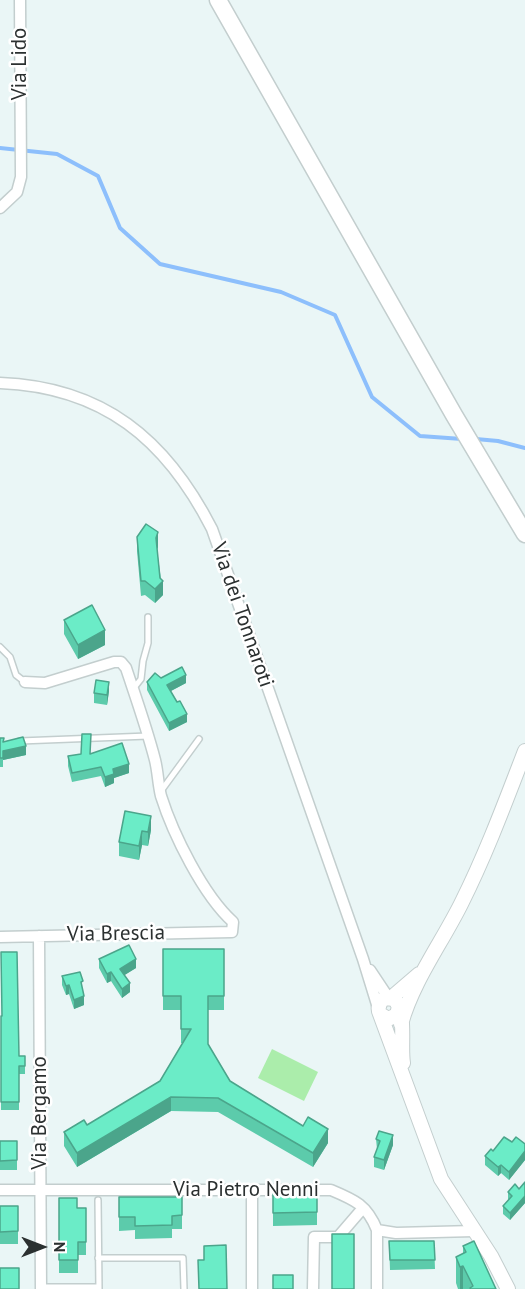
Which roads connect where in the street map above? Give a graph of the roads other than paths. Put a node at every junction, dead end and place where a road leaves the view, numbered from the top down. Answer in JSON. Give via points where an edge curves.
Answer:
{"nodes":[{"id":1,"x":20,"y":0,"type":"edge"},
{"id":2,"x":218,"y":0,"type":"edge"},
{"id":3,"x":0,"y":208,"type":"edge"},
{"id":4,"x":0,"y":383,"type":"edge"},
{"id":5,"x":525,"y":534,"type":"edge"},
{"id":6,"x":148,"y":617,"type":"dead end"},
{"id":7,"x":0,"y":647,"type":"edge"},
{"id":8,"x":25,"y":682,"type":"joint"},
{"id":9,"x":133,"y":689,"type":"junction"},
{"id":10,"x":148,"y":736,"type":"junction"},
{"id":11,"x":199,"y":739,"type":"dead end"},
{"id":12,"x":12,"y":741,"type":"edge"},
{"id":13,"x":525,"y":751,"type":"edge"},
{"id":14,"x":160,"y":793,"type":"junction"},
{"id":15,"x":39,"y":936,"type":"junction"},
{"id":16,"x":0,"y":937,"type":"edge"},
{"id":17,"x":363,"y":958,"type":"junction"},
{"id":18,"x":398,"y":1008,"type":"junction"},
{"id":19,"x":380,"y":1013,"type":"junction"},
{"id":20,"x":410,"y":1097,"type":"junction"},
{"id":21,"x":41,"y":1189,"type":"junction"},
{"id":22,"x":0,"y":1190,"type":"edge"},
{"id":23,"x":252,"y":1190,"type":"junction"},
{"id":24,"x":98,"y":1200,"type":"dead end"},
{"id":25,"x":363,"y":1208,"type":"junction"},
{"id":26,"x":377,"y":1230,"type":"junction"},
{"id":27,"x":474,"y":1231,"type":"junction"},
{"id":28,"x":98,"y":1257,"type":"junction"},
{"id":29,"x":42,"y":1288,"type":"edge"},
{"id":30,"x":99,"y":1288,"type":"edge"},
{"id":31,"x":184,"y":1289,"type":"edge"},
{"id":32,"x":252,"y":1289,"type":"edge"},
{"id":33,"x":313,"y":1289,"type":"edge"},
{"id":34,"x":377,"y":1289,"type":"edge"},
{"id":35,"x":508,"y":1289,"type":"edge"}],
"edges":[{"from":1,"to":3,"type":"street","name":"Via Lido","via":[[21,177],[17,192]]},
{"from":2,"to":5,"type":"main road"},
{"from":4,"to":17,"type":"street","name":"Via dei Tonnaroti","via":[[59,391],[119,418],[160,452],[200,505],[212,529]]},
{"from":6,"to":9,"type":"lane","via":[[141,680]]},
{"from":7,"to":8,"type":"lane","via":[[10,657],[16,675]]},
{"from":8,"to":9,"type":"street","via":[[45,683],[121,662]]},
{"from":9,"to":10,"type":"street"},
{"from":10,"to":12,"type":"lane"},
{"from":10,"to":14,"type":"street"},
{"from":11,"to":14,"type":"lane"},
{"from":13,"to":18,"type":"street","via":[[474,877],[425,968]]},
{"from":14,"to":15,"type":"street","name":"Via Brescia","via":[[170,823],[206,890],[233,922],[232,932]]},
{"from":15,"to":16,"type":"street","name":"Via Brescia"},
{"from":15,"to":21,"type":"street","name":"Via Bergamo"},
{"from":17,"to":18,"type":"street"},
{"from":17,"to":19,"type":"street"},
{"from":18,"to":19,"type":"street","via":[[388,1019]]},
{"from":18,"to":20,"type":"street"},
{"from":19,"to":20,"type":"street"},
{"from":20,"to":27,"type":"street","via":[[441,1179]]},
{"from":21,"to":22,"type":"street","name":"Via Pietro Nenni"},
{"from":21,"to":23,"type":"street","name":"Via Pietro Nenni"},
{"from":21,"to":29,"type":"street","name":"Via Bergamo"},
{"from":23,"to":25,"type":"street","name":"Via Pietro Nenni","via":[[331,1190]]},
{"from":23,"to":32,"type":"street"},
{"from":24,"to":28,"type":"lane"},
{"from":25,"to":26,"type":"street","name":"Via Pietro Nenni"},
{"from":25,"to":33,"type":"street","via":[[338,1237],[314,1237]]},
{"from":26,"to":27,"type":"street"},
{"from":26,"to":34,"type":"street"},
{"from":27,"to":35,"type":"street"},
{"from":28,"to":30,"type":"lane"},
{"from":28,"to":31,"type":"lane","via":[[183,1258]]},
{"from":29,"to":30,"type":"lane"}]}
